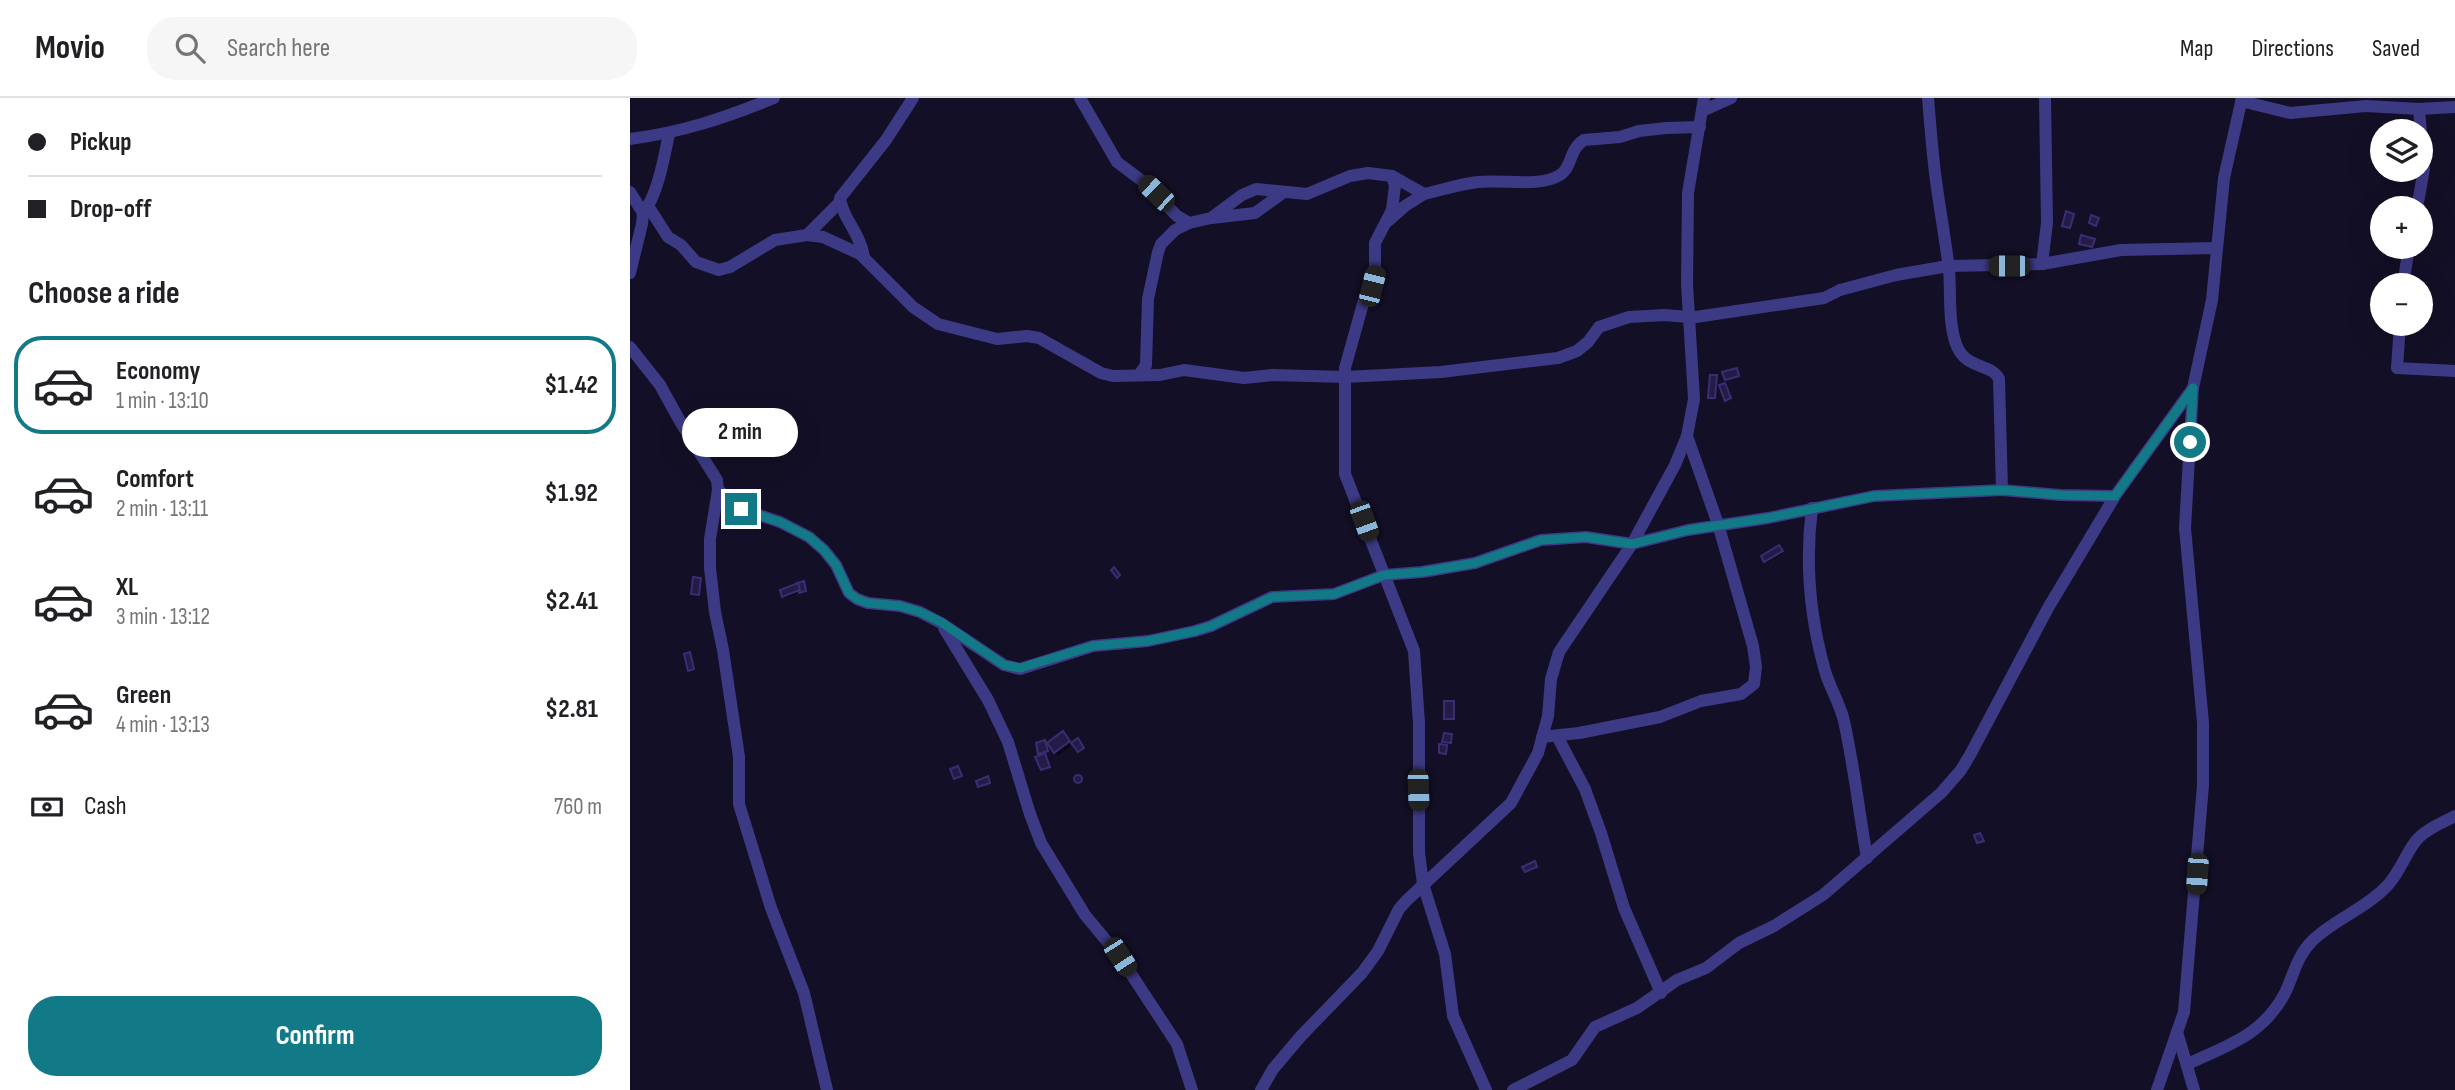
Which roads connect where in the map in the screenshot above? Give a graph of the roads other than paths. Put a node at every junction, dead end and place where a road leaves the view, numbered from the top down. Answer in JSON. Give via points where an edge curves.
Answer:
{"nodes":[{"id":1,"x":774,"y":98,"type":"edge"},
{"id":2,"x":913,"y":98,"type":"edge"},
{"id":3,"x":1080,"y":98,"type":"edge"},
{"id":4,"x":1731,"y":98,"type":"edge"},
{"id":5,"x":1928,"y":98,"type":"edge"},
{"id":6,"x":2046,"y":98,"type":"edge"},
{"id":7,"x":2241,"y":100,"type":"edge"},
{"id":8,"x":1703,"y":105,"type":"edge"},
{"id":9,"x":2455,"y":107,"type":"edge"},
{"id":10,"x":2419,"y":109,"type":"junction"},
{"id":11,"x":1700,"y":127,"type":"junction"},
{"id":12,"x":669,"y":134,"type":"junction"},
{"id":13,"x":630,"y":139,"type":"edge"},
{"id":14,"x":1392,"y":176,"type":"junction"},
{"id":15,"x":630,"y":192,"type":"edge"},
{"id":16,"x":1283,"y":192,"type":"junction"},
{"id":17,"x":1424,"y":194,"type":"junction"},
{"id":18,"x":2419,"y":196,"type":"edge"},
{"id":19,"x":840,"y":202,"type":"junction"},
{"id":20,"x":645,"y":210,"type":"junction"},
{"id":21,"x":1211,"y":218,"type":"junction"},
{"id":22,"x":1387,"y":222,"type":"junction"},
{"id":23,"x":1189,"y":223,"type":"junction"},
{"id":24,"x":807,"y":235,"type":"junction"},
{"id":25,"x":2216,"y":248,"type":"junction"},
{"id":26,"x":864,"y":257,"type":"junction"},
{"id":27,"x":2042,"y":264,"type":"junction"},
{"id":28,"x":1948,"y":266,"type":"junction"},
{"id":29,"x":630,"y":273,"type":"edge"},
{"id":30,"x":1689,"y":318,"type":"junction"},
{"id":31,"x":2399,"y":336,"type":"edge"},
{"id":32,"x":630,"y":347,"type":"edge"},
{"id":33,"x":1145,"y":371,"type":"junction"},
{"id":34,"x":2455,"y":371,"type":"edge"},
{"id":35,"x":1346,"y":377,"type":"junction"},
{"id":36,"x":2193,"y":388,"type":"junction"},
{"id":37,"x":1687,"y":436,"type":"junction"},
{"id":38,"x":718,"y":490,"type":"junction"},
{"id":39,"x":2002,"y":490,"type":"junction"},
{"id":40,"x":2115,"y":496,"type":"junction"},
{"id":41,"x":1812,"y":508,"type":"junction"},
{"id":42,"x":1718,"y":524,"type":"junction"},
{"id":43,"x":1632,"y":544,"type":"junction"},
{"id":44,"x":1384,"y":575,"type":"junction"},
{"id":45,"x":941,"y":622,"type":"junction"},
{"id":46,"x":1557,"y":736,"type":"junction"},
{"id":47,"x":1542,"y":737,"type":"junction"},
{"id":48,"x":2455,"y":816,"type":"edge"},
{"id":49,"x":1867,"y":858,"type":"junction"},
{"id":50,"x":1423,"y":884,"type":"junction"},
{"id":51,"x":1661,"y":993,"type":"junction"},
{"id":52,"x":2177,"y":1032,"type":"junction"},
{"id":53,"x":2188,"y":1064,"type":"junction"},
{"id":54,"x":827,"y":1090,"type":"edge"},
{"id":55,"x":1192,"y":1090,"type":"edge"},
{"id":56,"x":1261,"y":1090,"type":"edge"},
{"id":57,"x":1486,"y":1090,"type":"edge"},
{"id":58,"x":1513,"y":1090,"type":"edge"},
{"id":59,"x":2157,"y":1090,"type":"edge"},
{"id":60,"x":2194,"y":1090,"type":"edge"}],
"edges":[{"from":1,"to":12,"type":"street"},
{"from":2,"to":19,"type":"street"},
{"from":3,"to":23,"type":"street","via":[[1117,162]]},
{"from":4,"to":8,"type":"street"},
{"from":5,"to":28,"type":"street"},
{"from":6,"to":27,"type":"street","via":[[2048,223]]},
{"from":7,"to":10,"type":"street","via":[[2290,113],[2366,106]]},
{"from":7,"to":25,"type":"street","via":[[2224,178]]},
{"from":8,"to":11,"type":"street"},
{"from":9,"to":10,"type":"street"},
{"from":10,"to":18,"type":"street","via":[[2424,169]]},
{"from":11,"to":17,"type":"street","via":[[1584,140],[1571,153],[1565,171],[1553,178],[1479,182]]},
{"from":11,"to":30,"type":"street","via":[[1688,193]]},
{"from":12,"to":13,"type":"street"},
{"from":12,"to":20,"type":"street"},
{"from":14,"to":16,"type":"street","via":[[1359,174],[1307,194]]},
{"from":14,"to":17,"type":"street"},
{"from":14,"to":22,"type":"street","via":[[1394,200]]},
{"from":15,"to":20,"type":"street"},
{"from":16,"to":21,"type":"street","via":[[1255,213]]},
{"from":16,"to":21,"type":"street","via":[[1249,191]]},
{"from":17,"to":22,"type":"street"},
{"from":19,"to":24,"type":"street"},
{"from":19,"to":26,"type":"street"},
{"from":20,"to":24,"type":"street","via":[[696,262],[719,270],[775,240]]},
{"from":20,"to":29,"type":"street"},
{"from":21,"to":23,"type":"street"},
{"from":22,"to":35,"type":"street","via":[[1375,243],[1372,286],[1364,300]]},
{"from":23,"to":33,"type":"street","via":[[1168,236],[1158,253],[1148,299]]},
{"from":24,"to":26,"type":"street","via":[[823,237]]},
{"from":25,"to":27,"type":"street","via":[[2121,250]]},
{"from":25,"to":36,"type":"street","via":[[2212,300]]},
{"from":26,"to":33,"type":"street","via":[[914,307],[938,324],[997,340],[1032,336],[1113,376]]},
{"from":27,"to":28,"type":"street"},
{"from":28,"to":30,"type":"street","via":[[1896,275],[1824,298]]},
{"from":28,"to":39,"type":"street","via":[[1955,343],[1975,366],[1990,370],[1999,379]]},
{"from":30,"to":35,"type":"street","via":[[1644,315],[1615,320],[1599,327],[1577,351],[1558,358],[1441,372]]},
{"from":30,"to":37,"type":"street","via":[[1694,399]]},
{"from":31,"to":34,"type":"street","via":[[2397,368]]},
{"from":32,"to":38,"type":"street","via":[[660,385],[714,473]]},
{"from":33,"to":35,"type":"street"},
{"from":35,"to":44,"type":"street","via":[[1345,474]]},
{"from":36,"to":40,"type":"street"},
{"from":36,"to":52,"type":"street","via":[[2185,528],[2203,723],[2203,785],[2185,1003]]},
{"from":37,"to":42,"type":"street"},
{"from":37,"to":43,"type":"street"},
{"from":38,"to":45,"type":"street","via":[[741,509],[809,537],[836,565],[849,593],[857,599],[900,606]]},
{"from":38,"to":54,"type":"street","via":[[710,568],[739,757],[739,804],[771,908],[804,993]]},
{"from":39,"to":40,"type":"street"},
{"from":39,"to":41,"type":"street","via":[[1874,496]]},
{"from":40,"to":49,"type":"street","via":[[2048,608],[1961,770]]},
{"from":41,"to":42,"type":"street"},
{"from":41,"to":49,"type":"street","via":[[1811,606],[1830,690],[1843,718]]},
{"from":42,"to":43,"type":"street"},
{"from":42,"to":46,"type":"street","via":[[1753,646],[1756,678],[1751,689],[1701,701],[1660,718]]},
{"from":43,"to":44,"type":"street","via":[[1586,537],[1541,540],[1475,563]]},
{"from":43,"to":47,"type":"street","via":[[1555,662]]},
{"from":44,"to":45,"type":"street","via":[[1334,594],[1272,597],[1195,631],[1093,646],[1020,668],[1004,665]]},
{"from":44,"to":50,"type":"street","via":[[1414,651]]},
{"from":45,"to":55,"type":"street","via":[[1008,743],[1041,843],[1085,915],[1120,957],[1177,1044]]},
{"from":46,"to":47,"type":"street"},
{"from":46,"to":51,"type":"street","via":[[1585,789],[1624,908]]},
{"from":47,"to":50,"type":"street","via":[[1511,803]]},
{"from":48,"to":53,"type":"street","via":[[2420,837],[2386,888],[2312,941],[2281,999],[2256,1031]]},
{"from":49,"to":51,"type":"street","via":[[1823,895]]},
{"from":50,"to":56,"type":"street","via":[[1399,909],[1362,973],[1294,1044]]},
{"from":50,"to":57,"type":"street","via":[[1446,954],[1453,1014]]},
{"from":51,"to":58,"type":"street","via":[[1595,1027],[1572,1060]]},
{"from":52,"to":53,"type":"street"},
{"from":52,"to":59,"type":"street"},
{"from":53,"to":60,"type":"street"}]}
